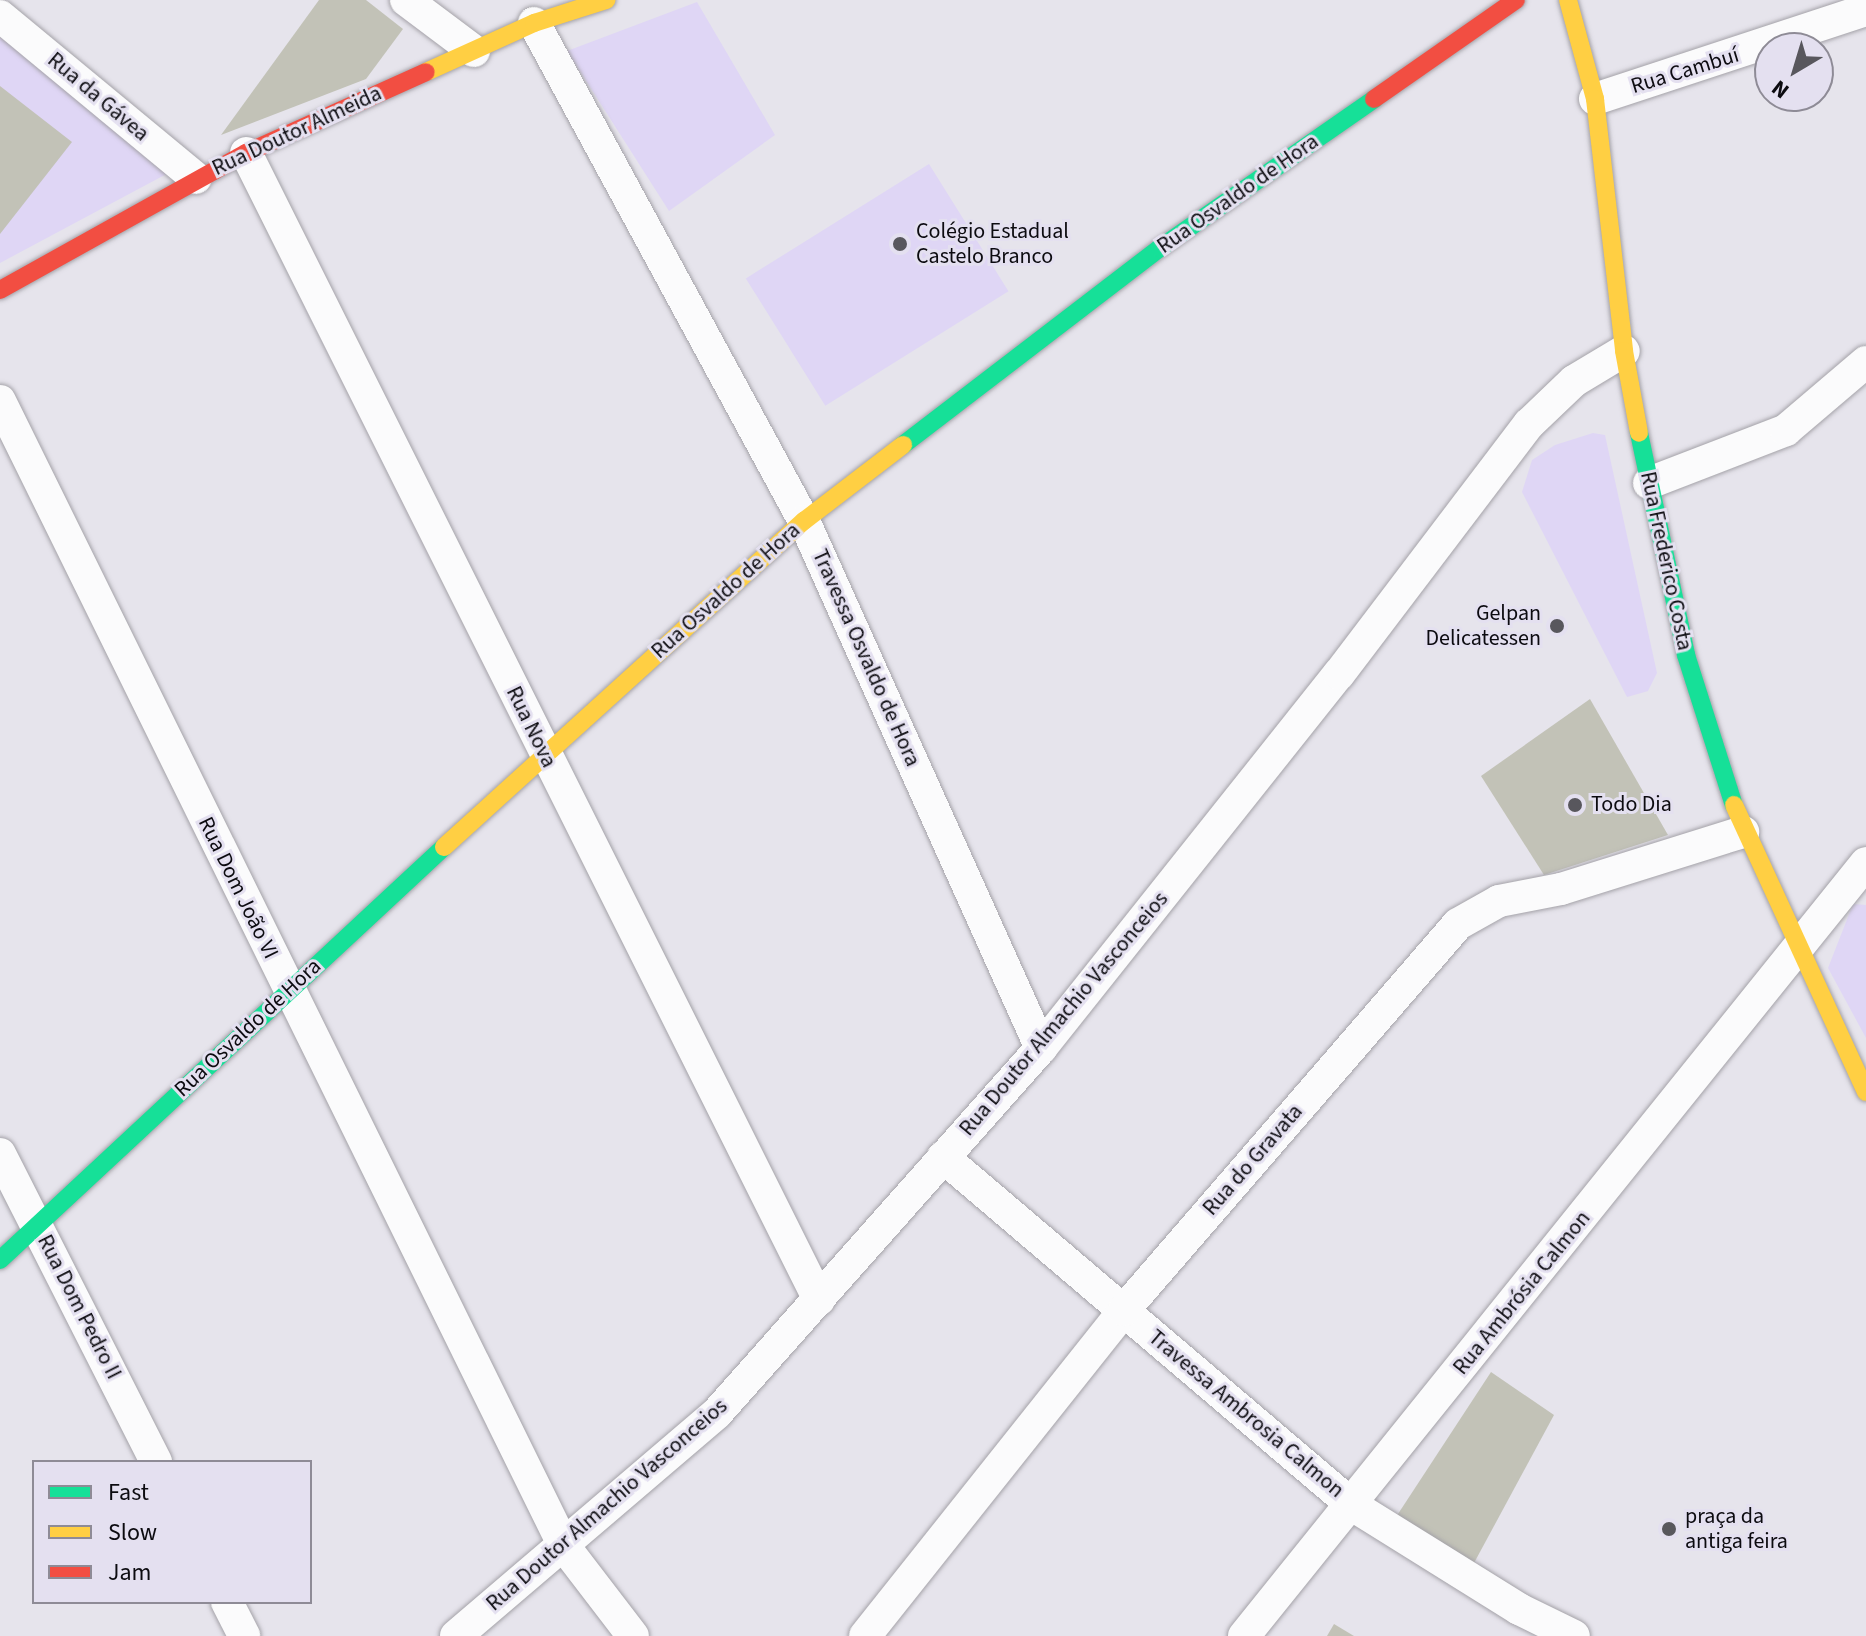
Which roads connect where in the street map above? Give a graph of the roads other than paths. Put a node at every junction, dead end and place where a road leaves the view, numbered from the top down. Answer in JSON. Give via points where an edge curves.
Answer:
{"nodes":[{"id":1,"x":406,"y":0,"type":"edge"},
{"id":2,"x":606,"y":0,"type":"edge"},
{"id":3,"x":1516,"y":0,"type":"edge"},
{"id":4,"x":1568,"y":0,"type":"edge"},
{"id":5,"x":1866,"y":10,"type":"edge"},
{"id":6,"x":0,"y":16,"type":"edge"},
{"id":7,"x":534,"y":23,"type":"junction"},
{"id":8,"x":474,"y":51,"type":"junction"},
{"id":9,"x":1595,"y":99,"type":"junction"},
{"id":10,"x":246,"y":153,"type":"junction"},
{"id":11,"x":196,"y":178,"type":"junction"},
{"id":12,"x":0,"y":290,"type":"edge"},
{"id":13,"x":1624,"y":351,"type":"junction"},
{"id":14,"x":1866,"y":362,"type":"edge"},
{"id":15,"x":0,"y":401,"type":"edge"},
{"id":16,"x":1649,"y":483,"type":"junction"},
{"id":17,"x":804,"y":521,"type":"junction"},
{"id":18,"x":544,"y":754,"type":"junction"},
{"id":19,"x":1743,"y":832,"type":"junction"},
{"id":20,"x":1866,"y":863,"type":"edge"},
{"id":21,"x":1797,"y":949,"type":"junction"},
{"id":22,"x":288,"y":990,"type":"junction"},
{"id":23,"x":1041,"y":1048,"type":"junction"},
{"id":24,"x":1866,"y":1092,"type":"edge"},
{"id":25,"x":0,"y":1154,"type":"edge"},
{"id":26,"x":943,"y":1157,"type":"junction"},
{"id":27,"x":38,"y":1226,"type":"junction"},
{"id":28,"x":0,"y":1260,"type":"edge"},
{"id":29,"x":819,"y":1300,"type":"junction"},
{"id":30,"x":1124,"y":1310,"type":"junction"},
{"id":31,"x":155,"y":1460,"type":"edge"},
{"id":32,"x":1352,"y":1505,"type":"junction"},
{"id":33,"x":564,"y":1546,"type":"junction"},
{"id":34,"x":228,"y":1604,"type":"edge"},
{"id":35,"x":244,"y":1636,"type":"edge"},
{"id":36,"x":456,"y":1636,"type":"edge"},
{"id":37,"x":633,"y":1636,"type":"edge"},
{"id":38,"x":865,"y":1636,"type":"edge"},
{"id":39,"x":1244,"y":1636,"type":"edge"},
{"id":40,"x":1574,"y":1636,"type":"edge"}],
"edges":[{"from":1,"to":8,"type":"street"},
{"from":2,"to":7,"type":"street","name":"Rua Doutor Almeida"},
{"from":3,"to":17,"type":"street","name":"Rua Osvaldo de Hora","via":[[1160,248]]},
{"from":4,"to":9,"type":"street","name":"Rua Frederico Costa"},
{"from":5,"to":9,"type":"street","name":"Rua Cambuí"},
{"from":6,"to":11,"type":"street","name":"Rua da Gávea"},
{"from":7,"to":8,"type":"street","name":"Rua Doutor Almeida"},
{"from":7,"to":17,"type":"street","name":"Travessa Osvaldo de Hora"},
{"from":8,"to":10,"type":"street","name":"Rua Doutor Almeida"},
{"from":9,"to":13,"type":"street","name":"Rua Frederico Costa"},
{"from":10,"to":11,"type":"street","name":"Rua Doutor Almeida"},
{"from":10,"to":18,"type":"street","name":"Rua Nova"},
{"from":11,"to":12,"type":"street","name":"Rua Doutor Almeida"},
{"from":13,"to":16,"type":"street","name":"Rua Frederico Costa"},
{"from":13,"to":23,"type":"street","name":"Rua Doutor Almachio Vasconceios","via":[[1574,381],[1529,424],[1339,674]]},
{"from":14,"to":16,"type":"street","via":[[1786,430]]},
{"from":15,"to":22,"type":"street","name":"Rua Dom João VI"},
{"from":16,"to":19,"type":"street","name":"Rua Frederico Costa","via":[[1686,655]]},
{"from":17,"to":18,"type":"street","name":"Rua Osvaldo de Hora"},
{"from":17,"to":23,"type":"street","name":"Travessa Osvaldo de Hora"},
{"from":18,"to":22,"type":"street","name":"Rua Osvaldo de Hora"},
{"from":18,"to":29,"type":"street","name":"Rua Nova"},
{"from":19,"to":21,"type":"street","name":"Rua Frederico Costa"},
{"from":19,"to":30,"type":"street","name":"Rua do Gravata","via":[[1561,889],[1499,901],[1458,924]]},
{"from":20,"to":21,"type":"street","name":"Rua Ambrósia Calmon"},
{"from":21,"to":24,"type":"street","name":"Rua Frederico Costa"},
{"from":21,"to":32,"type":"street","name":"Rua Ambrósia Calmon"},
{"from":22,"to":27,"type":"street","name":"Rua Osvaldo de Hora"},
{"from":22,"to":33,"type":"street","name":"Rua Dom João VI"},
{"from":23,"to":26,"type":"street","name":"Rua Doutor Almachio Vasconceios"},
{"from":25,"to":27,"type":"street","name":"Rua Dom Pedro II"},
{"from":26,"to":29,"type":"street","name":"Rua Doutor Almachio Vasconceios"},
{"from":26,"to":30,"type":"street","name":"Travessa Ambrosia Calmon"},
{"from":27,"to":28,"type":"street","name":"Rua Osvaldo de Hora"},
{"from":27,"to":31,"type":"street","name":"Rua Dom Pedro II"},
{"from":29,"to":33,"type":"street","name":"Rua Doutor Almachio Vasconceios","via":[[717,1413]]},
{"from":30,"to":32,"type":"street","name":"Travessa Ambrosia Calmon"},
{"from":30,"to":38,"type":"street","name":"Rua do Gravata"},
{"from":32,"to":39,"type":"street","name":"Rua Ambrósia Calmon"},
{"from":32,"to":40,"type":"street","name":"Travessa Ambrosia Calmon","via":[[1419,1550]]},
{"from":33,"to":36,"type":"street","name":"Rua Doutor Almachio Vasconceios"},
{"from":33,"to":37,"type":"street","name":"Rua Dom João VI"},
{"from":34,"to":35,"type":"street"}]}
